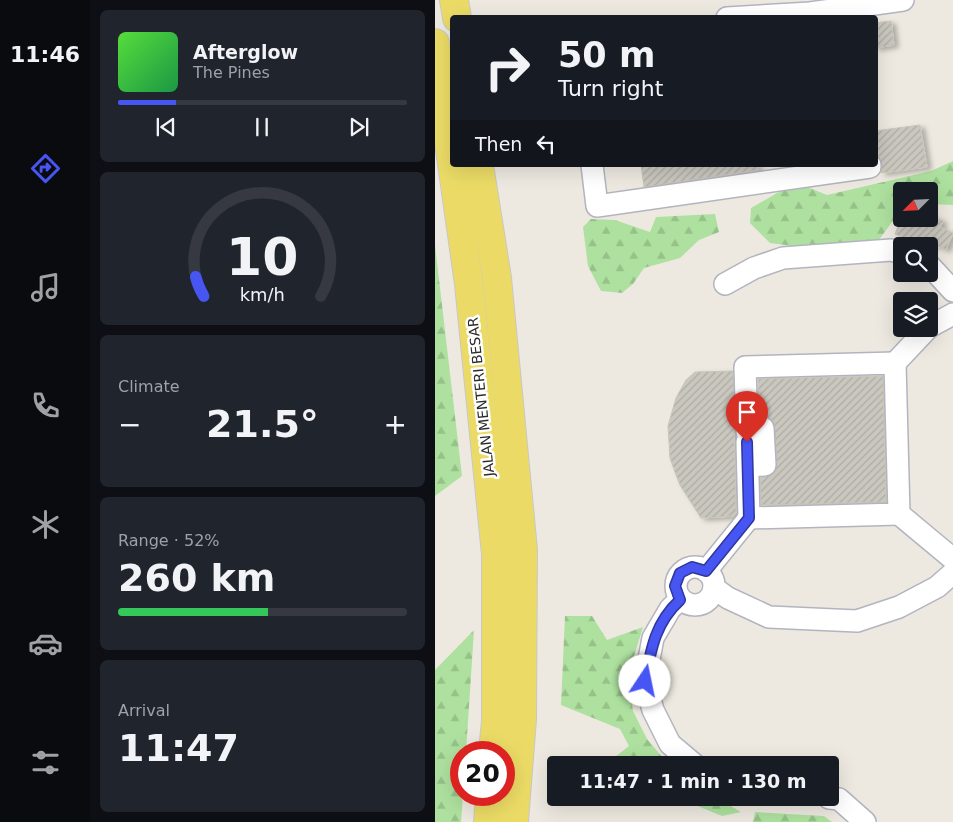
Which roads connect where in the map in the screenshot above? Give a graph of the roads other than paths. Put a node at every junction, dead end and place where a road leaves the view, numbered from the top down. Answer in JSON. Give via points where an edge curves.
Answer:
{"nodes":[{"id":1,"x":454,"y":0,"type":"edge"},
{"id":2,"x":470,"y":0,"type":"edge"},
{"id":3,"x":903,"y":0,"type":"edge"},
{"id":4,"x":810,"y":6,"type":"edge"},
{"id":5,"x":456,"y":15,"type":"edge"},
{"id":6,"x":467,"y":15,"type":"edge"},
{"id":7,"x":755,"y":15,"type":"edge"},
{"id":8,"x":435,"y":43,"type":"edge"},
{"id":9,"x":450,"y":149,"type":"edge"},
{"id":10,"x":452,"y":167,"type":"edge"},
{"id":11,"x":479,"y":167,"type":"edge"},
{"id":12,"x":592,"y":167,"type":"edge"},
{"id":13,"x":870,"y":167,"type":"edge"},
{"id":14,"x":893,"y":251,"type":"edge"},
{"id":15,"x":938,"y":275,"type":"edge"},
{"id":16,"x":725,"y":284,"type":"dead end"},
{"id":17,"x":953,"y":291,"type":"edge"},
{"id":18,"x":953,"y":314,"type":"edge"},
{"id":19,"x":938,"y":322,"type":"edge"},
{"id":20,"x":920,"y":337,"type":"edge"},
{"id":21,"x":895,"y":363,"type":"junction"},
{"id":22,"x":899,"y":514,"type":"junction"},
{"id":23,"x":749,"y":518,"type":"junction"},
{"id":24,"x":953,"y":559,"type":"edge"},
{"id":25,"x":953,"y":573,"type":"edge"},
{"id":26,"x":710,"y":579,"type":"junction"},
{"id":27,"x":680,"y":600,"type":"junction"},
{"id":28,"x":494,"y":741,"type":"edge"},
{"id":29,"x":684,"y":756,"type":"edge"},
{"id":30,"x":839,"y":799,"type":"edge"},
{"id":31,"x":489,"y":806,"type":"edge"},
{"id":32,"x":488,"y":822,"type":"edge"},
{"id":33,"x":514,"y":822,"type":"edge"},
{"id":34,"x":865,"y":822,"type":"edge"}],
"edges":[{"from":1,"to":5,"type":"main road"},
{"from":2,"to":6,"type":"street"},
{"from":3,"to":4,"type":"street"},
{"from":4,"to":7,"type":"street"},
{"from":8,"to":9,"type":"main road","name":"JALAN MENTERI BESAR"},
{"from":10,"to":28,"type":"main road","name":"JALAN MENTERI BESAR","via":[[469,284],[497,554]]},
{"from":11,"to":33,"type":"main road","name":"JALAN MENTERI BESAR","via":[[497,278],[523,550],[522,719]]},
{"from":12,"to":13,"type":"street","via":[[597,206]]},
{"from":14,"to":16,"type":"street","via":[[783,258],[754,268]]},
{"from":15,"to":17,"type":"street"},
{"from":18,"to":19,"type":"street"},
{"from":20,"to":21,"type":"street"},
{"from":21,"to":22,"type":"street"},
{"from":21,"to":23,"type":"street","via":[[745,367],[747,434],[763,428],[765,465],[748,466]]},
{"from":22,"to":23,"type":"street"},
{"from":22,"to":24,"type":"street"},
{"from":23,"to":26,"type":"street"},
{"from":25,"to":26,"type":"street","via":[[937,587],[899,607],[857,621],[769,617],[728,598]]},
{"from":26,"to":27,"type":"street","via":[[712,595],[701,605],[694,606]]},
{"from":26,"to":27,"type":"street","via":[[692,567],[680,573],[675,586]]},
{"from":27,"to":29,"type":"street","via":[[670,609],[653,638],[645,681],[653,710],[670,744]]},
{"from":30,"to":34,"type":"street"},
{"from":31,"to":32,"type":"main road"}]}
